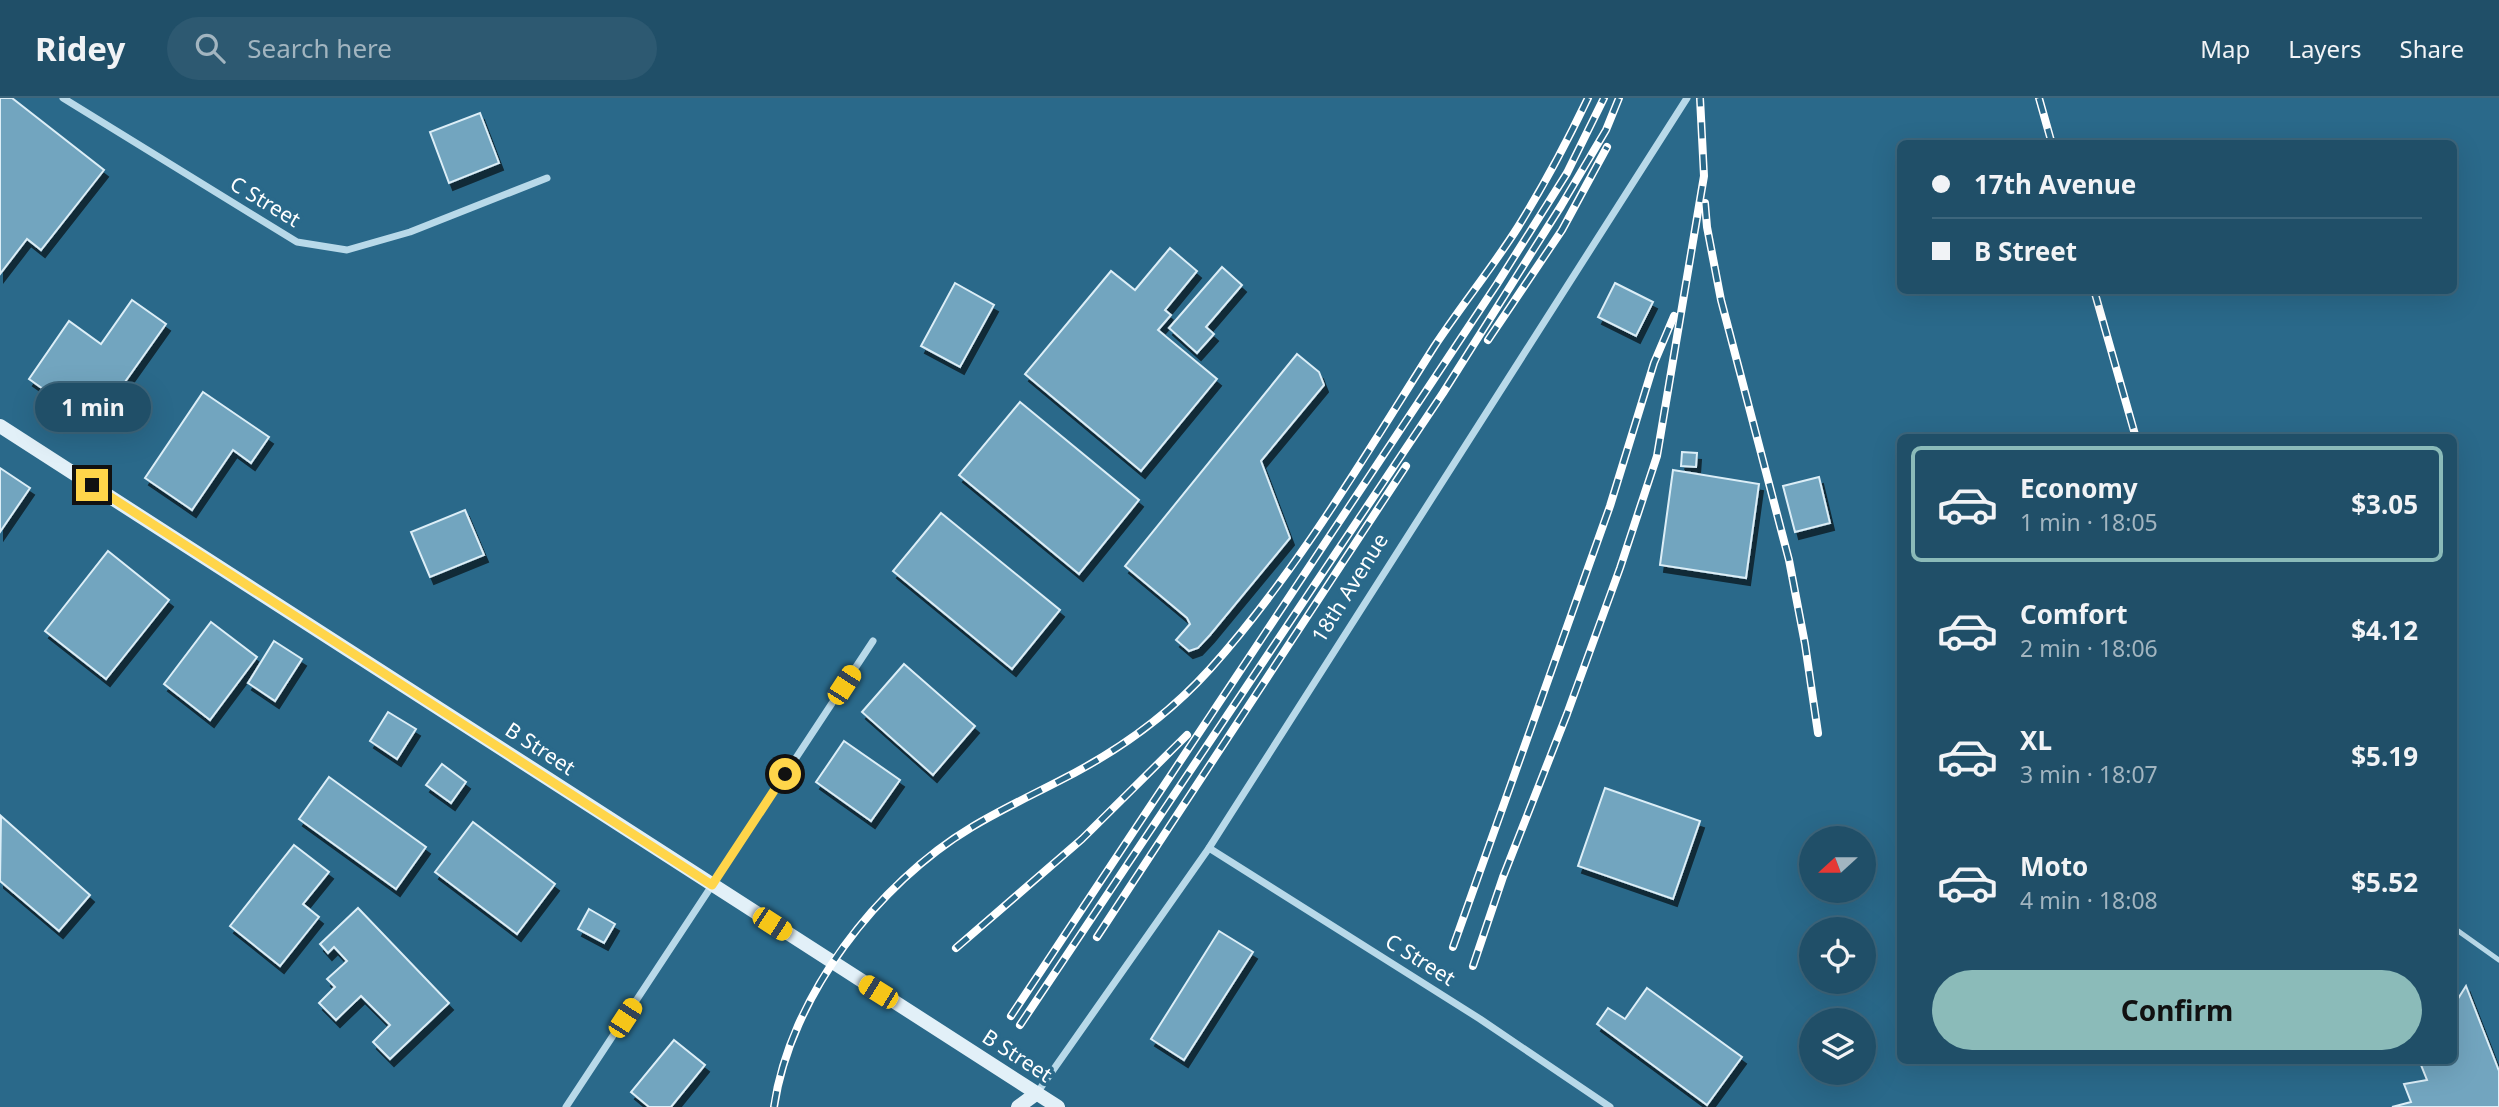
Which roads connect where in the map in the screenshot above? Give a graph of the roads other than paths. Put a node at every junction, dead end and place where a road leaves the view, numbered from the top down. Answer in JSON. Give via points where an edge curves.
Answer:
{"nodes":[{"id":1,"x":63,"y":98,"type":"edge"},
{"id":2,"x":1687,"y":98,"type":"edge"},
{"id":3,"x":547,"y":178,"type":"dead end"},
{"id":4,"x":0,"y":426,"type":"edge"},
{"id":5,"x":873,"y":640,"type":"dead end"},
{"id":6,"x":1209,"y":848,"type":"junction"},
{"id":7,"x":712,"y":885,"type":"junction"},
{"id":8,"x":2457,"y":930,"type":"edge"},
{"id":9,"x":2499,"y":960,"type":"edge"},
{"id":10,"x":1036,"y":1100,"type":"edge"},
{"id":11,"x":566,"y":1107,"type":"edge"},
{"id":12,"x":1017,"y":1107,"type":"edge"},
{"id":13,"x":1058,"y":1107,"type":"edge"},
{"id":14,"x":1610,"y":1107,"type":"edge"}],
"edges":[{"from":1,"to":3,"type":"street","name":"C Street","via":[[297,242],[347,250],[410,232]]},
{"from":2,"to":6,"type":"street","name":"18th Avenue"},
{"from":4,"to":7,"type":"street","name":"B Street"},
{"from":5,"to":7,"type":"street"},
{"from":6,"to":10,"type":"street","name":"18th Avenue"},
{"from":6,"to":14,"type":"street","name":"C Street"},
{"from":7,"to":10,"type":"street","name":"B Street"},
{"from":7,"to":11,"type":"street"},
{"from":8,"to":9,"type":"lane"},
{"from":10,"to":12,"type":"street","name":"18th Avenue"},
{"from":10,"to":13,"type":"street","name":"B Street"}]}
